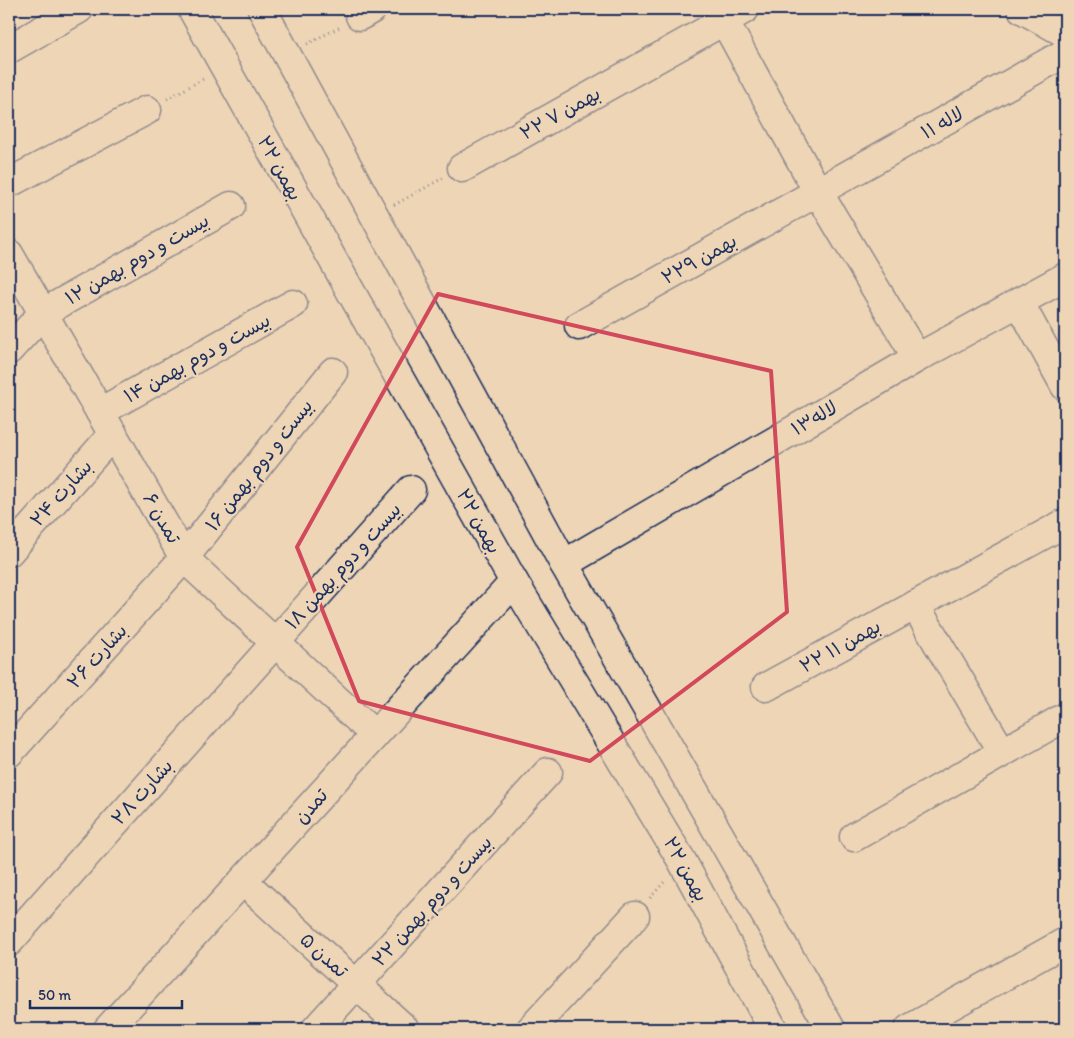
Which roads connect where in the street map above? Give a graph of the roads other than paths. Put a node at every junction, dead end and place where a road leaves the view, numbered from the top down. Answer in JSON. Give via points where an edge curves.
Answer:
{"nodes":[{"id":1,"x":79,"y":9,"type":"edge"},
{"id":2,"x":192,"y":9,"type":"edge"},
{"id":3,"x":262,"y":9,"type":"edge"},
{"id":4,"x":1022,"y":9,"type":"edge"},
{"id":5,"x":735,"y":15,"type":"edge"},
{"id":6,"x":1058,"y":22,"type":"edge"},
{"id":7,"x":9,"y":49,"type":"edge"},
{"id":8,"x":1065,"y":53,"type":"edge"},
{"id":9,"x":147,"y":110,"type":"road end"},
{"id":10,"x":462,"y":168,"type":"road end"},
{"id":11,"x":9,"y":183,"type":"edge"},
{"id":12,"x":818,"y":192,"type":"junction"},
{"id":13,"x":230,"y":206,"type":"dead end"},
{"id":14,"x":9,"y":254,"type":"edge"},
{"id":15,"x":1065,"y":277,"type":"edge"},
{"id":16,"x":1018,"y":302,"type":"junction"},
{"id":17,"x":293,"y":304,"type":"dead end"},
{"id":18,"x":43,"y":313,"type":"junction"},
{"id":19,"x":579,"y":326,"type":"dead end"},
{"id":20,"x":1056,"y":348,"type":"edge"},
{"id":21,"x":9,"y":350,"type":"edge"},
{"id":22,"x":918,"y":358,"type":"junction"},
{"id":23,"x":333,"y":372,"type":"dead end"},
{"id":24,"x":1065,"y":386,"type":"edge"},
{"id":25,"x":107,"y":423,"type":"junction"},
{"id":26,"x":412,"y":490,"type":"dead end"},
{"id":27,"x":1065,"y":523,"type":"edge"},
{"id":28,"x":9,"y":552,"type":"edge"},
{"id":29,"x":184,"y":558,"type":"junction"},
{"id":30,"x":564,"y":564,"type":"junction"},
{"id":31,"x":514,"y":582,"type":"junction"},
{"id":32,"x":915,"y":605,"type":"junction"},
{"id":33,"x":275,"y":642,"type":"junction"},
{"id":34,"x":766,"y":687,"type":"dead end"},
{"id":35,"x":1062,"y":725,"type":"edge"},
{"id":36,"x":376,"y":735,"type":"junction"},
{"id":37,"x":1002,"y":752,"type":"junction"},
{"id":38,"x":9,"y":753,"type":"edge"},
{"id":39,"x":548,"y":772,"type":"dead end"},
{"id":40,"x":854,"y":837,"type":"dead end"},
{"id":41,"x":243,"y":881,"type":"junction"},
{"id":42,"x":635,"y":916,"type":"road end"},
{"id":43,"x":9,"y":942,"type":"edge"},
{"id":44,"x":1065,"y":942,"type":"edge"},
{"id":45,"x":357,"y":986,"type":"junction"},
{"id":46,"x":108,"y":1029,"type":"edge"},
{"id":47,"x":316,"y":1029,"type":"edge"},
{"id":48,"x":405,"y":1029,"type":"edge"},
{"id":49,"x":531,"y":1029,"type":"edge"},
{"id":50,"x":773,"y":1029,"type":"edge"},
{"id":51,"x":831,"y":1029,"type":"edge"},
{"id":52,"x":908,"y":1029,"type":"edge"}],
"edges":[{"from":1,"to":7,"type":"street"},
{"from":2,"to":31,"type":"street","name":"۲۲ بهمن"},
{"from":3,"to":30,"type":"street"},
{"from":4,"to":6,"type":"street"},
{"from":5,"to":10,"type":"street","name":"۲۲ بهمن ۷"},
{"from":5,"to":12,"type":"street"},
{"from":8,"to":12,"type":"street","name":"لاله ۱۱"},
{"from":9,"to":11,"type":"street"},
{"from":12,"to":19,"type":"street","name":"۲۲بهمن ۹"},
{"from":12,"to":22,"type":"street"},
{"from":13,"to":18,"type":"street","name":"بیست و دوم بهمن ۱۲"},
{"from":14,"to":18,"type":"street","name":"تمدن ۶"},
{"from":15,"to":16,"type":"street","name":"لاله۱۳"},
{"from":16,"to":20,"type":"street"},
{"from":16,"to":22,"type":"street","name":"لاله۱۳"},
{"from":17,"to":25,"type":"street","name":"بیست و دوم بهمن ۱۴"},
{"from":18,"to":21,"type":"street","name":"بیست و دوم بهمن ۱۲"},
{"from":18,"to":25,"type":"street","name":"تمدن ۶"},
{"from":20,"to":24,"type":"street"},
{"from":22,"to":30,"type":"street","name":"لاله۱۳"},
{"from":23,"to":29,"type":"street","name":"بیست و دوم بهمن ۱۶"},
{"from":25,"to":28,"type":"street","name":"بشارت ۲۴"},
{"from":25,"to":29,"type":"street","name":"تمدن ۶"},
{"from":26,"to":33,"type":"street","name":"بیست و دوم بهمن ۱۸"},
{"from":27,"to":32,"type":"street","name":"۲۲ بهمن ۱۱"},
{"from":29,"to":33,"type":"street","name":"تمدن ۶"},
{"from":29,"to":38,"type":"street","name":"بشارت ۲۶"},
{"from":30,"to":51,"type":"street"},
{"from":31,"to":36,"type":"street","name":"تمدن"},
{"from":31,"to":50,"type":"street","name":"۲۲ بهمن","via":[[682,861]]},
{"from":32,"to":34,"type":"street","name":"۲۲ بهمن ۱۱"},
{"from":32,"to":37,"type":"street"},
{"from":33,"to":36,"type":"street","name":"تمدن ۶"},
{"from":33,"to":43,"type":"street","name":"بشارت ۲۸"},
{"from":35,"to":37,"type":"street"},
{"from":36,"to":41,"type":"street","name":"تمدن"},
{"from":37,"to":40,"type":"street"},
{"from":39,"to":45,"type":"street","name":"بیست و دوم بهمن ۲۲"},
{"from":41,"to":45,"type":"street","name":"تمدن ۵"},
{"from":41,"to":46,"type":"street","name":"تمدن"},
{"from":42,"to":49,"type":"street"},
{"from":44,"to":52,"type":"street"},
{"from":45,"to":47,"type":"street","name":"بیست و دوم بهمن ۲۲"},
{"from":45,"to":48,"type":"street","name":"تمدن ۵"}]}
